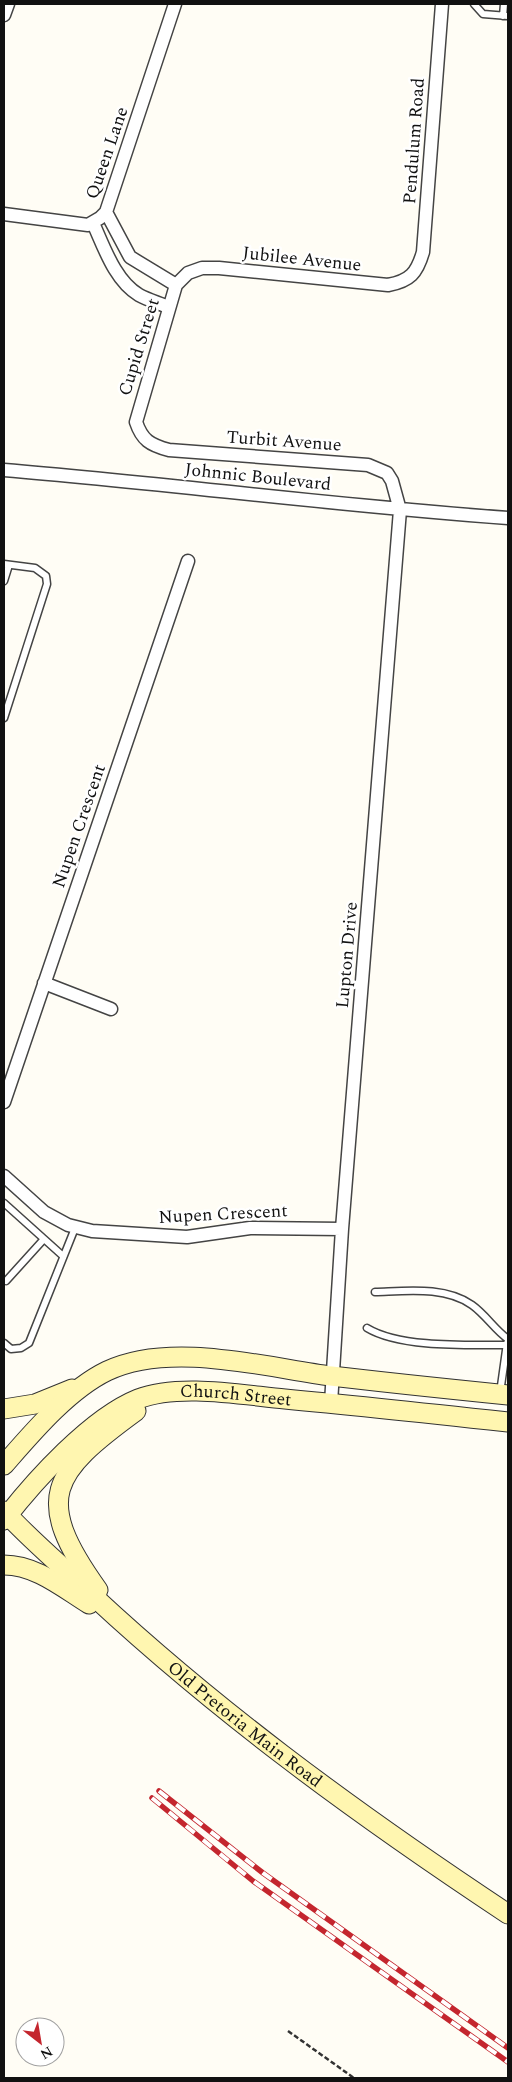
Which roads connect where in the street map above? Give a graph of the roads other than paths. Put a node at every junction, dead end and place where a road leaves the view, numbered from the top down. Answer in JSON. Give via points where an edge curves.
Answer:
{"nodes":[{"id":1,"x":8,"y":4,"type":"edge"},
{"id":2,"x":175,"y":4,"type":"edge"},
{"id":3,"x":442,"y":4,"type":"edge"},
{"id":4,"x":474,"y":4,"type":"edge"},
{"id":5,"x":504,"y":4,"type":"edge"},
{"id":6,"x":4,"y":15,"type":"edge"},
{"id":7,"x":506,"y":16,"type":"edge"},
{"id":8,"x":106,"y":212,"type":"junction"},
{"id":9,"x":4,"y":214,"type":"edge"},
{"id":10,"x":93,"y":223,"type":"junction"},
{"id":11,"x":189,"y":272,"type":"joint"},
{"id":12,"x":410,"y":278,"type":"joint"},
{"id":13,"x":176,"y":285,"type":"junction"},
{"id":14,"x":168,"y":307,"type":"junction"},
{"id":15,"x":141,"y":436,"type":"joint"},
{"id":16,"x":4,"y":470,"type":"edge"},
{"id":17,"x":400,"y":510,"type":"junction"},
{"id":18,"x":508,"y":518,"type":"edge"},
{"id":19,"x":188,"y":561,"type":"dead end"},
{"id":20,"x":7,"y":564,"type":"edge"},
{"id":21,"x":4,"y":581,"type":"edge"},
{"id":22,"x":4,"y":718,"type":"edge"},
{"id":23,"x":44,"y":983,"type":"junction"},
{"id":24,"x":111,"y":1009,"type":"dead end"},
{"id":25,"x":4,"y":1102,"type":"edge"},
{"id":26,"x":4,"y":1176,"type":"edge"},
{"id":27,"x":4,"y":1203,"type":"edge"},
{"id":28,"x":75,"y":1228,"type":"junction"},
{"id":29,"x":342,"y":1229,"type":"junction"},
{"id":30,"x":44,"y":1239,"type":"junction"},
{"id":31,"x":64,"y":1256,"type":"junction"},
{"id":32,"x":6,"y":1281,"type":"dead end"},
{"id":33,"x":375,"y":1292,"type":"dead end"},
{"id":34,"x":367,"y":1328,"type":"dead end"},
{"id":35,"x":507,"y":1341,"type":"edge"},
{"id":36,"x":4,"y":1342,"type":"edge"},
{"id":37,"x":332,"y":1376,"type":"junction"},
{"id":38,"x":95,"y":1378,"type":"junction"},
{"id":39,"x":158,"y":1394,"type":"junction"},
{"id":40,"x":504,"y":1395,"type":"edge"},
{"id":41,"x":331,"y":1403,"type":"junction"},
{"id":42,"x":4,"y":1409,"type":"edge"},
{"id":43,"x":508,"y":1422,"type":"edge"},
{"id":44,"x":4,"y":1465,"type":"edge"},
{"id":45,"x":5,"y":1515,"type":"edge"},
{"id":46,"x":4,"y":1565,"type":"edge"},
{"id":47,"x":122,"y":1624,"type":"junction"},
{"id":48,"x":508,"y":1914,"type":"edge"}],
"edges":[{"from":1,"to":6,"type":"street"},
{"from":2,"to":8,"type":"street","name":"Queen Lane"},
{"from":3,"to":12,"type":"street","name":"Pendulum Road","via":[[423,252],[418,269]]},
{"from":4,"to":7,"type":"lane","via":[[483,14]]},
{"from":5,"to":7,"type":"lane"},
{"from":8,"to":10,"type":"street","name":"Queen Lane"},
{"from":8,"to":13,"type":"street","via":[[130,256]]},
{"from":9,"to":10,"type":"street","name":"Queen Lane","via":[[78,225]]},
{"from":10,"to":14,"type":"street","via":[[115,270],[125,282],[138,295]]},
{"from":11,"to":12,"type":"street","name":"Jubilee Avenue","via":[[219,268],[383,285]]},
{"from":11,"to":13,"type":"street","name":"Cupid Street"},
{"from":13,"to":14,"type":"street","name":"Cupid Street"},
{"from":14,"to":15,"type":"street","name":"Cupid Street","via":[[136,422]]},
{"from":15,"to":17,"type":"street","name":"Turbit Avenue","via":[[152,445],[168,450],[351,463],[382,469],[392,480]]},
{"from":16,"to":17,"type":"street","name":"Johnnic Boulevard"},
{"from":17,"to":18,"type":"street","name":"Johnnic Boulevard"},
{"from":17,"to":29,"type":"street","name":"Lupton Drive"},
{"from":19,"to":23,"type":"street","name":"Nupen Crescent"},
{"from":20,"to":21,"type":"lane"},
{"from":20,"to":22,"type":"lane","via":[[35,568],[46,576],[48,584]]},
{"from":23,"to":24,"type":"street"},
{"from":23,"to":25,"type":"street","name":"Nupen Crescent"},
{"from":26,"to":28,"type":"street","name":"Nupen Crescent","via":[[44,1212]]},
{"from":27,"to":30,"type":"lane"},
{"from":28,"to":29,"type":"street","name":"Nupen Crescent","via":[[177,1236],[250,1228]]},
{"from":28,"to":31,"type":"lane"},
{"from":29,"to":37,"type":"street","name":"Lupton Drive"},
{"from":30,"to":31,"type":"lane"},
{"from":30,"to":32,"type":"lane"},
{"from":31,"to":36,"type":"lane","via":[[29,1343],[11,1349]]},
{"from":33,"to":35,"type":"lane","via":[[451,1295],[472,1305]]},
{"from":34,"to":35,"type":"lane","via":[[384,1336],[451,1346]]},
{"from":35,"to":40,"type":"lane"},
{"from":37,"to":38,"type":"main road","name":"Church Street","via":[[202,1358],[164,1357],[133,1362]]},
{"from":37,"to":40,"type":"main road","name":"Church Street"},
{"from":37,"to":41,"type":"street","name":"Lupton Drive"},
{"from":38,"to":42,"type":"main road","via":[[45,1400]]},
{"from":38,"to":44,"type":"main road","name":"Church Street","via":[[57,1409]]},
{"from":39,"to":41,"type":"main road","name":"Church Street","via":[[192,1392]]},
{"from":39,"to":45,"type":"main road","name":"Church Street","via":[[105,1417],[56,1461]]},
{"from":39,"to":47,"type":"main road","via":[[84,1452],[69,1469],[58,1495],[59,1518],[72,1549]]},
{"from":41,"to":43,"type":"main road","name":"Church Street"},
{"from":45,"to":47,"type":"main road","name":"Old Pretoria Main Road"},
{"from":46,"to":47,"type":"main road","via":[[38,1573]]},
{"from":47,"to":48,"type":"main road","name":"Old Pretoria Main Road","via":[[207,1696],[338,1798]]}]}
